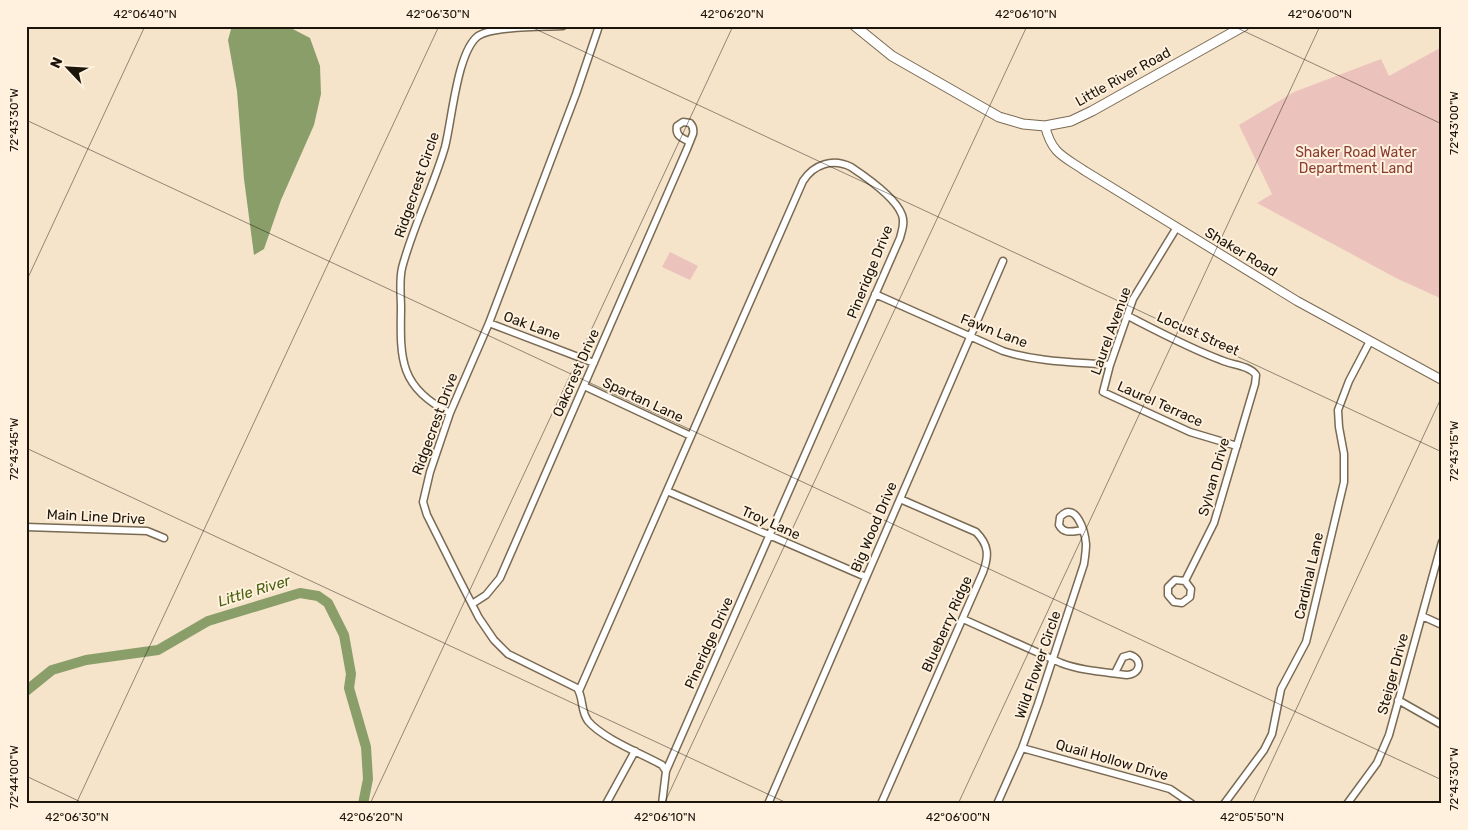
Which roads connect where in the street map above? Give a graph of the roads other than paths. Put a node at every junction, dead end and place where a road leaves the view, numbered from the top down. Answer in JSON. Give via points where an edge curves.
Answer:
{"nodes":[{"id":1,"x":564,"y":26,"type":"edge"},
{"id":2,"x":855,"y":26,"type":"edge"},
{"id":3,"x":1244,"y":26,"type":"edge"},
{"id":4,"x":596,"y":27,"type":"edge"},
{"id":5,"x":1045,"y":126,"type":"junction"},
{"id":6,"x":690,"y":142,"type":"dead end"},
{"id":7,"x":1177,"y":228,"type":"junction"},
{"id":8,"x":1003,"y":261,"type":"dead end"},
{"id":9,"x":876,"y":294,"type":"junction"},
{"id":10,"x":1128,"y":316,"type":"junction"},
{"id":11,"x":488,"y":323,"type":"junction"},
{"id":12,"x":970,"y":336,"type":"junction"},
{"id":13,"x":1370,"y":341,"type":"junction"},
{"id":14,"x":594,"y":363,"type":"junction"},
{"id":15,"x":1110,"y":365,"type":"junction"},
{"id":16,"x":1256,"y":375,"type":"joint"},
{"id":17,"x":1442,"y":380,"type":"edge"},
{"id":18,"x":584,"y":386,"type":"junction"},
{"id":19,"x":1103,"y":392,"type":"joint"},
{"id":20,"x":450,"y":413,"type":"junction"},
{"id":21,"x":692,"y":436,"type":"junction"},
{"id":22,"x":1237,"y":446,"type":"junction"},
{"id":23,"x":667,"y":491,"type":"junction"},
{"id":24,"x":900,"y":499,"type":"junction"},
{"id":25,"x":26,"y":527,"type":"edge"},
{"id":26,"x":1083,"y":530,"type":"dead end"},
{"id":27,"x":770,"y":536,"type":"junction"},
{"id":28,"x":164,"y":538,"type":"dead end"},
{"id":29,"x":1442,"y":542,"type":"edge"},
{"id":30,"x":866,"y":577,"type":"junction"},
{"id":31,"x":1185,"y":581,"type":"dead end"},
{"id":32,"x":472,"y":604,"type":"junction"},
{"id":33,"x":1422,"y":616,"type":"junction"},
{"id":34,"x":963,"y":619,"type":"junction"},
{"id":35,"x":1442,"y":625,"type":"edge"},
{"id":36,"x":1053,"y":659,"type":"junction"},
{"id":37,"x":1114,"y":673,"type":"dead end"},
{"id":38,"x":579,"y":691,"type":"junction"},
{"id":39,"x":1398,"y":700,"type":"junction"},
{"id":40,"x":1442,"y":725,"type":"edge"},
{"id":41,"x":1022,"y":748,"type":"junction"},
{"id":42,"x":635,"y":751,"type":"junction"},
{"id":43,"x":666,"y":771,"type":"junction"},
{"id":44,"x":606,"y":804,"type":"edge"},
{"id":45,"x":662,"y":804,"type":"edge"},
{"id":46,"x":768,"y":804,"type":"edge"},
{"id":47,"x":881,"y":804,"type":"edge"},
{"id":48,"x":997,"y":804,"type":"edge"},
{"id":49,"x":1192,"y":804,"type":"edge"},
{"id":50,"x":1224,"y":804,"type":"edge"},
{"id":51,"x":1347,"y":804,"type":"edge"}],
"edges":[{"from":1,"to":20,"type":"street","name":"Ridgecrest Circle","via":[[483,33],[471,43],[463,60],[444,148],[407,252],[400,286],[400,346],[406,370],[423,397]]},
{"from":2,"to":5,"type":"main road","name":"Little River Road","via":[[892,56],[999,117]]},
{"from":3,"to":5,"type":"main road","name":"Little River Road","via":[[1092,111],[1071,121]]},
{"from":4,"to":11,"type":"street","name":"Ridgecrest Drive","via":[[576,94]]},
{"from":5,"to":7,"type":"street","name":"Shaker Road","via":[[1057,152]]},
{"from":6,"to":14,"type":"street","name":"Oakcrest Drive"},
{"from":7,"to":10,"type":"street","name":"Laurel Avenue","via":[[1141,284]]},
{"from":7,"to":13,"type":"street","name":"Shaker Road"},
{"from":8,"to":12,"type":"street","name":"Big Wood Drive"},
{"from":9,"to":12,"type":"street","name":"Fawn Lane"},
{"from":9,"to":21,"type":"street","name":"Pineridge Drive","via":[[900,238],[901,213],[894,202],[851,167],[836,163],[818,166],[803,181]]},
{"from":9,"to":27,"type":"street","name":"Pineridge Drive"},
{"from":10,"to":15,"type":"street","name":"Laurel Avenue"},
{"from":10,"to":16,"type":"street","name":"Locust Street"},
{"from":11,"to":14,"type":"street","name":"Oak Lane"},
{"from":11,"to":20,"type":"street","name":"Ridgecrest Drive"},
{"from":12,"to":15,"type":"street","name":"Fawn Lane","via":[[1020,356]]},
{"from":12,"to":24,"type":"street","name":"Big Wood Drive"},
{"from":13,"to":17,"type":"street","name":"Shaker Road"},
{"from":13,"to":50,"type":"street","name":"Cardinal Lane","via":[[1338,410],[1344,482],[1308,636],[1281,689],[1272,734],[1264,750]]},
{"from":14,"to":18,"type":"street","name":"Oakcrest Drive"},
{"from":15,"to":19,"type":"street","name":"Laurel Avenue"},
{"from":16,"to":22,"type":"street","name":"Sylvan Drive"},
{"from":18,"to":21,"type":"street","name":"Spartan Lane"},
{"from":18,"to":32,"type":"street","name":"Oakcrest Drive","via":[[500,578],[486,595]]},
{"from":19,"to":22,"type":"street","name":"Laurel Terrace","via":[[1190,432]]},
{"from":20,"to":32,"type":"street","name":"Ridgecrest Drive","via":[[423,502]]},
{"from":21,"to":23,"type":"street","name":"Pineridge Drive"},
{"from":22,"to":31,"type":"street","name":"Sylvan Drive","via":[[1214,523]]},
{"from":23,"to":27,"type":"street","name":"Troy Lane"},
{"from":23,"to":38,"type":"street","name":"Pineridge Drive"},
{"from":24,"to":30,"type":"street","name":"Big Wood Drive"},
{"from":24,"to":34,"type":"street","name":"Blueberry Ridge","via":[[970,528],[984,541],[988,556],[986,564]]},
{"from":25,"to":28,"type":"street","name":"Main Line Drive","via":[[148,531]]},
{"from":26,"to":36,"type":"street","name":"Wild Flower Circle","via":[[1084,564]]},
{"from":27,"to":30,"type":"street","name":"Troy Lane"},
{"from":27,"to":43,"type":"street","name":"Pineridge Drive"},
{"from":29,"to":33,"type":"street","name":"Steiger Drive"},
{"from":30,"to":46,"type":"street","name":"Big Wood Drive"},
{"from":32,"to":38,"type":"street","name":"Ridgecrest Drive","via":[[494,640],[508,654]]},
{"from":33,"to":35,"type":"street"},
{"from":33,"to":39,"type":"street","name":"Steiger Drive"},
{"from":34,"to":36,"type":"street"},
{"from":34,"to":47,"type":"street","name":"Blueberry Ridge"},
{"from":36,"to":37,"type":"street","via":[[1076,668]]},
{"from":36,"to":41,"type":"street","name":"Wild Flower Circle"},
{"from":38,"to":42,"type":"street","via":[[582,708],[593,726]]},
{"from":39,"to":40,"type":"street"},
{"from":39,"to":51,"type":"street","name":"Steiger Drive","via":[[1389,735],[1376,763]]},
{"from":41,"to":48,"type":"street","name":"Wild Flower Circle"},
{"from":41,"to":49,"type":"street","name":"Quail Hollow Drive","via":[[1156,784]]},
{"from":42,"to":43,"type":"street","via":[[662,765]]},
{"from":42,"to":44,"type":"street"},
{"from":43,"to":45,"type":"street","name":"Pineridge Drive"}]}
